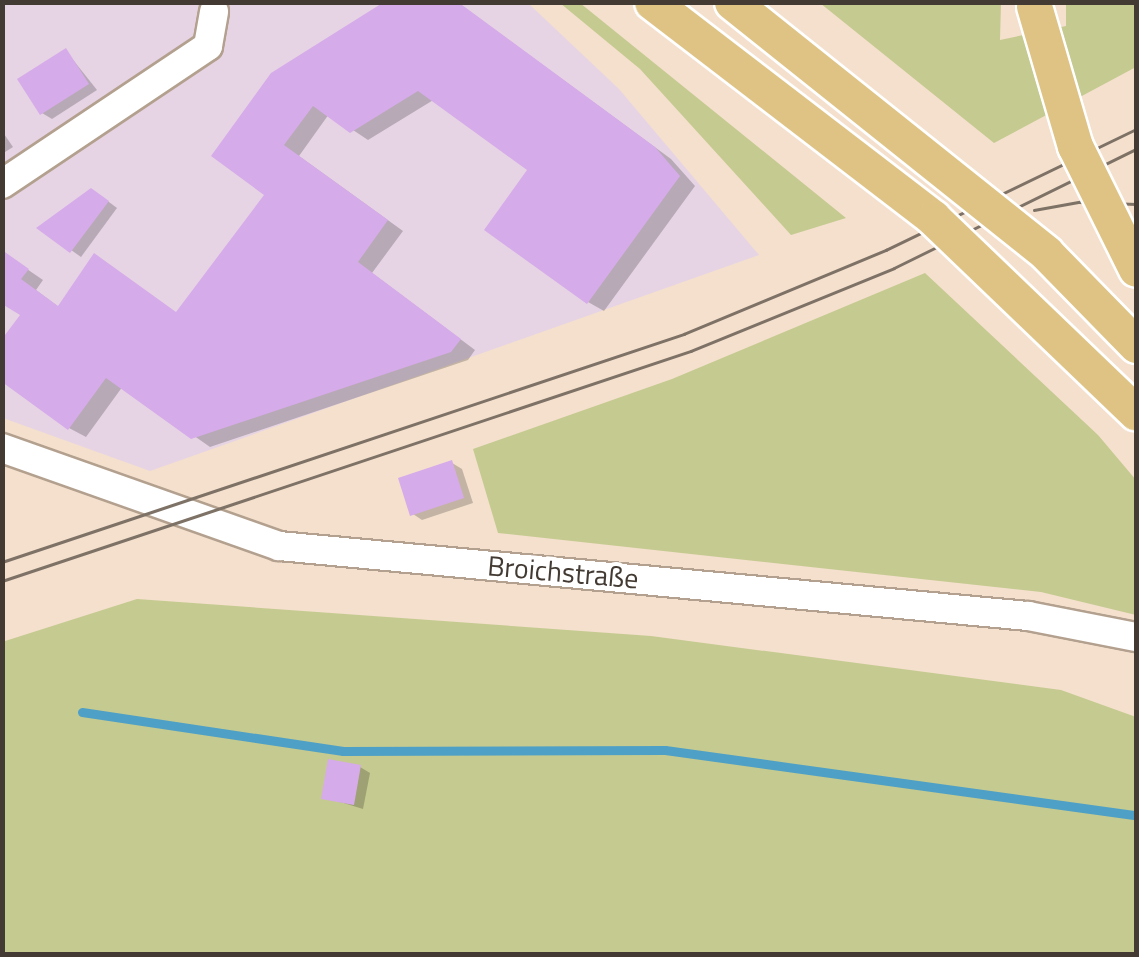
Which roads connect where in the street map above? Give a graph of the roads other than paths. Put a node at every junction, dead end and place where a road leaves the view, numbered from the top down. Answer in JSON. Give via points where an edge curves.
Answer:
{"nodes":[{"id":1,"x":652,"y":2,"type":"edge"},
{"id":2,"x":732,"y":2,"type":"edge"},
{"id":3,"x":1034,"y":6,"type":"dead end"},
{"id":4,"x":214,"y":12,"type":"dead end"},
{"id":5,"x":2,"y":184,"type":"edge"},
{"id":6,"x":1136,"y":270,"type":"edge"},
{"id":7,"x":1136,"y":345,"type":"edge"},
{"id":8,"x":1136,"y":413,"type":"edge"},
{"id":9,"x":2,"y":448,"type":"edge"},
{"id":10,"x":1136,"y":638,"type":"edge"}],
"edges":[{"from":1,"to":8,"type":"main road","bridge":true,"via":[[933,218]]},
{"from":2,"to":7,"type":"main road","bridge":true,"via":[[1017,228]]},
{"from":3,"to":6,"type":"main road","bridge":true,"via":[[1075,146]]},
{"from":4,"to":5,"type":"street","via":[[208,46]]},
{"from":9,"to":10,"type":"street","name":"Broichstraße","via":[[279,546],[1028,616]]}]}
